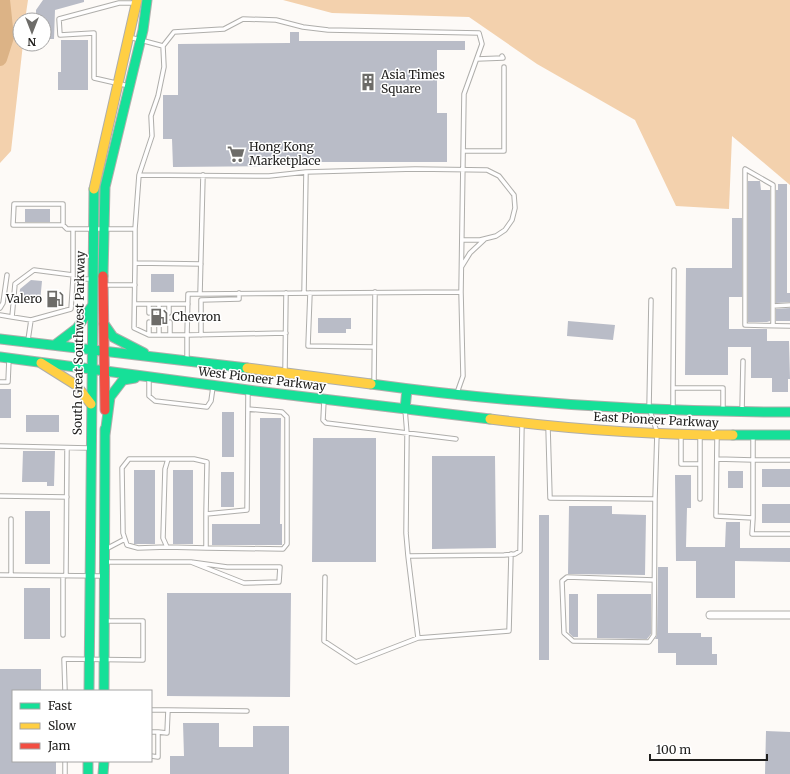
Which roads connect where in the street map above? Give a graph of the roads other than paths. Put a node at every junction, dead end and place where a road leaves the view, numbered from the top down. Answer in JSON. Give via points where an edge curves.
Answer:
{"nodes":[{"id":1,"x":147,"y":0,"type":"edge"},
{"id":2,"x":136,"y":1,"type":"edge"},
{"id":3,"x":129,"y":37,"type":"junction"},
{"id":4,"x":140,"y":40,"type":"junction"},
{"id":5,"x":163,"y":46,"type":"junction"},
{"id":6,"x":502,"y":56,"type":"dead end"},
{"id":7,"x":477,"y":59,"type":"junction"},
{"id":8,"x":504,"y":67,"type":"dead end"},
{"id":9,"x":116,"y":83,"type":"junction"},
{"id":10,"x":130,"y":86,"type":"junction"},
{"id":11,"x":464,"y":151,"type":"junction"},
{"id":12,"x":463,"y":170,"type":"junction"},
{"id":13,"x":306,"y":172,"type":"junction"},
{"id":14,"x":138,"y":175,"type":"junction"},
{"id":15,"x":203,"y":175,"type":"junction"},
{"id":16,"x":63,"y":225,"type":"junction"},
{"id":17,"x":92,"y":228,"type":"junction"},
{"id":18,"x":104,"y":228,"type":"junction"},
{"id":19,"x":73,"y":229,"type":"junction"},
{"id":20,"x":135,"y":229,"type":"junction"},
{"id":21,"x":486,"y":238,"type":"junction"},
{"id":22,"x":462,"y":240,"type":"junction"},
{"id":23,"x":135,"y":263,"type":"junction"},
{"id":24,"x":201,"y":264,"type":"junction"},
{"id":25,"x":461,"y":267,"type":"junction"},
{"id":26,"x":674,"y":270,"type":"dead end"},
{"id":27,"x":7,"y":276,"type":"dead end"},
{"id":28,"x":73,"y":277,"type":"junction"},
{"id":29,"x":92,"y":279,"type":"junction"},
{"id":30,"x":103,"y":285,"type":"junction"},
{"id":31,"x":135,"y":285,"type":"junction"},
{"id":32,"x":374,"y":292,"type":"junction"},
{"id":33,"x":461,"y":292,"type":"junction"},
{"id":34,"x":239,"y":293,"type":"junction"},
{"id":35,"x":286,"y":293,"type":"junction"},
{"id":36,"x":304,"y":293,"type":"junction"},
{"id":37,"x":310,"y":293,"type":"junction"},
{"id":38,"x":200,"y":294,"type":"junction"},
{"id":39,"x":651,"y":300,"type":"dead end"},
{"id":40,"x":135,"y":304,"type":"junction"},
{"id":41,"x":149,"y":304,"type":"junction"},
{"id":42,"x":159,"y":304,"type":"junction"},
{"id":43,"x":169,"y":304,"type":"junction"},
{"id":44,"x":188,"y":304,"type":"junction"},
{"id":45,"x":790,"y":305,"type":"edge"},
{"id":46,"x":92,"y":306,"type":"junction"},
{"id":47,"x":773,"y":306,"type":"junction"},
{"id":48,"x":0,"y":308,"type":"edge"},
{"id":49,"x":149,"y":313,"type":"dead end"},
{"id":50,"x":159,"y":313,"type":"dead end"},
{"id":51,"x":169,"y":313,"type":"dead end"},
{"id":52,"x":0,"y":315,"type":"edge"},
{"id":53,"x":12,"y":317,"type":"junction"},
{"id":54,"x":31,"y":320,"type":"junction"},
{"id":55,"x":149,"y":322,"type":"dead end"},
{"id":56,"x":159,"y":322,"type":"dead end"},
{"id":57,"x":170,"y":322,"type":"dead end"},
{"id":58,"x":104,"y":324,"type":"junction"},
{"id":59,"x":773,"y":326,"type":"junction"},
{"id":60,"x":790,"y":326,"type":"edge"},
{"id":61,"x":286,"y":333,"type":"junction"},
{"id":62,"x":201,"y":334,"type":"junction"},
{"id":63,"x":149,"y":335,"type":"junction"},
{"id":64,"x":159,"y":335,"type":"junction"},
{"id":65,"x":170,"y":335,"type":"junction"},
{"id":66,"x":187,"y":335,"type":"junction"},
{"id":67,"x":0,"y":339,"type":"edge"},
{"id":68,"x":27,"y":341,"type":"junction"},
{"id":69,"x":56,"y":344,"type":"junction"},
{"id":70,"x":374,"y":347,"type":"junction"},
{"id":71,"x":92,"y":349,"type":"junction"},
{"id":72,"x":104,"y":351,"type":"junction"},
{"id":73,"x":4,"y":358,"type":"edge"},
{"id":74,"x":155,"y":358,"type":"junction"},
{"id":75,"x":37,"y":361,"type":"junction"},
{"id":76,"x":187,"y":361,"type":"junction"},
{"id":77,"x":743,"y":361,"type":"dead end"},
{"id":78,"x":91,"y":369,"type":"junction"},
{"id":79,"x":104,"y":371,"type":"junction"},
{"id":80,"x":285,"y":372,"type":"junction"},
{"id":81,"x":149,"y":376,"type":"junction"},
{"id":82,"x":0,"y":382,"type":"edge"},
{"id":83,"x":374,"y":384,"type":"junction"},
{"id":84,"x":213,"y":386,"type":"junction"},
{"id":85,"x":673,"y":388,"type":"junction"},
{"id":86,"x":407,"y":389,"type":"junction"},
{"id":87,"x":248,"y":390,"type":"junction"},
{"id":88,"x":456,"y":394,"type":"junction"},
{"id":89,"x":324,"y":399,"type":"junction"},
{"id":90,"x":522,"y":401,"type":"joint"},
{"id":91,"x":91,"y":404,"type":"junction"},
{"id":92,"x":649,"y":408,"type":"junction"},
{"id":93,"x":248,"y":409,"type":"junction"},
{"id":94,"x":405,"y":409,"type":"junction"},
{"id":95,"x":673,"y":409,"type":"junction"},
{"id":96,"x":723,"y":411,"type":"junction"},
{"id":97,"x":742,"y":412,"type":"junction"},
{"id":98,"x":790,"y":412,"type":"edge"},
{"id":99,"x":522,"y":422,"type":"junction"},
{"id":100,"x":548,"y":426,"type":"junction"},
{"id":101,"x":657,"y":432,"type":"junction"},
{"id":102,"x":682,"y":433,"type":"junction"},
{"id":103,"x":407,"y":434,"type":"junction"},
{"id":104,"x":700,"y":434,"type":"junction"},
{"id":105,"x":753,"y":434,"type":"junction"},
{"id":106,"x":105,"y":435,"type":"junction"},
{"id":107,"x":717,"y":435,"type":"junction"},
{"id":108,"x":790,"y":435,"type":"edge"},
{"id":109,"x":456,"y":439,"type":"dead end"},
{"id":110,"x":0,"y":446,"type":"edge"},
{"id":111,"x":67,"y":448,"type":"junction"},
{"id":112,"x":89,"y":448,"type":"junction"},
{"id":113,"x":168,"y":459,"type":"junction"},
{"id":114,"x":717,"y":459,"type":"junction"},
{"id":115,"x":753,"y":460,"type":"junction"},
{"id":116,"x":790,"y":460,"type":"edge"},
{"id":117,"x":700,"y":464,"type":"junction"},
{"id":118,"x":0,"y":496,"type":"edge"},
{"id":119,"x":66,"y":497,"type":"junction"},
{"id":120,"x":655,"y":499,"type":"junction"},
{"id":121,"x":700,"y":499,"type":"dead end"},
{"id":122,"x":206,"y":514,"type":"junction"},
{"id":123,"x":11,"y":518,"type":"dead end"},
{"id":124,"x":753,"y":518,"type":"junction"},
{"id":125,"x":790,"y":534,"type":"edge"},
{"id":126,"x":125,"y":540,"type":"junction"},
{"id":127,"x":167,"y":547,"type":"junction"},
{"id":128,"x":206,"y":548,"type":"junction"},
{"id":129,"x":104,"y":550,"type":"junction"},
{"id":130,"x":511,"y":554,"type":"junction"},
{"id":131,"x":408,"y":556,"type":"junction"},
{"id":132,"x":104,"y":562,"type":"junction"},
{"id":133,"x":191,"y":562,"type":"junction"},
{"id":134,"x":0,"y":575,"type":"edge"},
{"id":135,"x":11,"y":575,"type":"junction"},
{"id":136,"x":64,"y":576,"type":"junction"},
{"id":137,"x":90,"y":576,"type":"junction"},
{"id":138,"x":104,"y":576,"type":"junction"},
{"id":139,"x":325,"y":577,"type":"dead end"},
{"id":140,"x":654,"y":580,"type":"junction"},
{"id":141,"x":710,"y":615,"type":"dead end"},
{"id":142,"x":790,"y":615,"type":"edge"},
{"id":143,"x":104,"y":620,"type":"junction"},
{"id":144,"x":63,"y":635,"type":"dead end"},
{"id":145,"x":418,"y":638,"type":"junction"},
{"id":146,"x":89,"y":660,"type":"junction"},
{"id":147,"x":104,"y":660,"type":"junction"},
{"id":148,"x":64,"y":690,"type":"edge"},
{"id":149,"x":89,"y":690,"type":"edge"},
{"id":150,"x":104,"y":690,"type":"edge"},
{"id":151,"x":152,"y":710,"type":"edge"},
{"id":152,"x":168,"y":710,"type":"junction"},
{"id":153,"x":247,"y":711,"type":"dead end"},
{"id":154,"x":152,"y":732,"type":"edge"},
{"id":155,"x":158,"y":732,"type":"junction"},
{"id":156,"x":152,"y":756,"type":"edge"},
{"id":157,"x":65,"y":762,"type":"edge"},
{"id":158,"x":88,"y":762,"type":"edge"},
{"id":159,"x":104,"y":762,"type":"edge"},
{"id":160,"x":65,"y":774,"type":"edge"},
{"id":161,"x":88,"y":774,"type":"edge"},
{"id":162,"x":104,"y":774,"type":"edge"}],
"edges":[{"from":1,"to":4,"type":"main road","name":"South Great Southwest Parkway"},
{"from":2,"to":3,"type":"main road","name":"South Great Southwest Parkway"},
{"from":2,"to":9,"type":"lane","via":[[58,19],[60,35],[94,33],[94,78]]},
{"from":3,"to":4,"type":"lane"},
{"from":3,"to":9,"type":"main road","name":"South Great Southwest Parkway"},
{"from":4,"to":5,"type":"lane"},
{"from":4,"to":10,"type":"main road","name":"South Great Southwest Parkway"},
{"from":5,"to":7,"type":"lane","via":[[174,32],[224,29],[242,19],[276,20],[328,30],[480,33],[482,44]]},
{"from":5,"to":14,"type":"lane","via":[[164,67],[151,116],[152,136]]},
{"from":6,"to":7,"type":"lane","via":[[503,58]]},
{"from":7,"to":11,"type":"lane","via":[[464,94]]},
{"from":8,"to":11,"type":"lane","via":[[504,151]]},
{"from":9,"to":10,"type":"lane"},
{"from":9,"to":17,"type":"main road","name":"South Great Southwest Parkway","via":[[94,183]]},
{"from":10,"to":18,"type":"main road","name":"South Great Southwest Parkway","via":[[105,187]]},
{"from":11,"to":12,"type":"lane"},
{"from":12,"to":13,"type":"lane"},
{"from":12,"to":21,"type":"lane","via":[[487,170],[499,176],[514,195],[515,208],[512,220],[505,230],[496,236]]},
{"from":12,"to":22,"type":"lane"},
{"from":13,"to":15,"type":"lane","via":[[269,176]]},
{"from":13,"to":36,"type":"lane"},
{"from":14,"to":15,"type":"lane"},
{"from":14,"to":20,"type":"lane"},
{"from":15,"to":24,"type":"lane"},
{"from":16,"to":16,"type":"lane","via":[[13,225],[14,204],[63,204]]},
{"from":16,"to":19,"type":"lane","via":[[67,229]]},
{"from":17,"to":18,"type":"lane"},
{"from":17,"to":19,"type":"lane"},
{"from":17,"to":29,"type":"main road","name":"South Great Southwest Parkway"},
{"from":18,"to":20,"type":"lane"},
{"from":18,"to":30,"type":"main road","name":"South Great Southwest Parkway"},
{"from":19,"to":28,"type":"lane"},
{"from":20,"to":23,"type":"lane"},
{"from":21,"to":22,"type":"lane"},
{"from":21,"to":25,"type":"lane"},
{"from":22,"to":25,"type":"lane"},
{"from":23,"to":24,"type":"lane"},
{"from":23,"to":31,"type":"lane"},
{"from":24,"to":38,"type":"lane"},
{"from":25,"to":33,"type":"lane"},
{"from":26,"to":85,"type":"lane"},
{"from":27,"to":48,"type":"lane"},
{"from":28,"to":29,"type":"lane"},
{"from":28,"to":53,"type":"lane","via":[[34,270],[16,284]]},
{"from":28,"to":54,"type":"lane","via":[[71,309]]},
{"from":29,"to":46,"type":"main road","name":"South Great Southwest Parkway"},
{"from":30,"to":31,"type":"lane"},
{"from":30,"to":58,"type":"main road","name":"South Great Southwest Parkway"},
{"from":31,"to":40,"type":"lane"},
{"from":32,"to":33,"type":"lane"},
{"from":32,"to":37,"type":"lane"},
{"from":32,"to":70,"type":"lane"},
{"from":33,"to":88,"type":"lane","via":[[463,376]]},
{"from":34,"to":35,"type":"lane"},
{"from":34,"to":38,"type":"lane"},
{"from":34,"to":62,"type":"lane","via":[[240,299],[201,300]]},
{"from":35,"to":36,"type":"lane"},
{"from":35,"to":61,"type":"lane"},
{"from":36,"to":37,"type":"lane"},
{"from":37,"to":70,"type":"lane","via":[[308,346]]},
{"from":38,"to":44,"type":"lane","via":[[188,294]]},
{"from":39,"to":92,"type":"lane"},
{"from":40,"to":41,"type":"lane"},
{"from":40,"to":63,"type":"lane","via":[[134,328]]},
{"from":41,"to":42,"type":"lane"},
{"from":41,"to":49,"type":"lane"},
{"from":42,"to":43,"type":"lane"},
{"from":42,"to":50,"type":"lane"},
{"from":43,"to":44,"type":"lane"},
{"from":43,"to":51,"type":"lane"},
{"from":44,"to":66,"type":"lane"},
{"from":45,"to":47,"type":"lane"},
{"from":46,"to":69,"type":"main road","via":[[85,321],[72,335]]},
{"from":46,"to":71,"type":"main road","name":"South Great Southwest Parkway"},
{"from":47,"to":59,"type":"lane"},
{"from":47,"to":59,"type":"lane","via":[[773,185],[745,169],[744,325]]},
{"from":52,"to":53,"type":"lane"},
{"from":53,"to":54,"type":"lane"},
{"from":54,"to":68,"type":"lane"},
{"from":55,"to":63,"type":"lane"},
{"from":56,"to":64,"type":"lane"},
{"from":57,"to":65,"type":"lane"},
{"from":58,"to":72,"type":"main road","name":"South Great Southwest Parkway"},
{"from":58,"to":74,"type":"main road","via":[[113,337]]},
{"from":59,"to":60,"type":"lane"},
{"from":61,"to":62,"type":"lane"},
{"from":61,"to":80,"type":"lane"},
{"from":62,"to":66,"type":"lane"},
{"from":63,"to":64,"type":"lane"},
{"from":64,"to":65,"type":"lane"},
{"from":65,"to":66,"type":"lane"},
{"from":66,"to":76,"type":"lane"},
{"from":67,"to":68,"type":"main road","name":"West Pioneer Parkway"},
{"from":68,"to":69,"type":"main road","name":"West Pioneer Parkway"},
{"from":69,"to":71,"type":"main road","name":"West Pioneer Parkway"},
{"from":70,"to":83,"type":"lane"},
{"from":71,"to":72,"type":"main road","name":"West Pioneer Parkway"},
{"from":71,"to":78,"type":"main road","name":"South Great Southwest Parkway"},
{"from":72,"to":74,"type":"main road","name":"West Pioneer Parkway"},
{"from":72,"to":79,"type":"main road","name":"South Great Southwest Parkway"},
{"from":73,"to":75,"type":"main road","name":"West Pioneer Parkway"},
{"from":73,"to":82,"type":"lane","via":[[8,382]]},
{"from":74,"to":76,"type":"main road","name":"West Pioneer Parkway"},
{"from":75,"to":78,"type":"main road","name":"West Pioneer Parkway"},
{"from":75,"to":91,"type":"main road","via":[[80,387]]},
{"from":76,"to":80,"type":"main road","name":"West Pioneer Parkway"},
{"from":77,"to":97,"type":"lane"},
{"from":78,"to":79,"type":"main road","name":"West Pioneer Parkway"},
{"from":78,"to":91,"type":"main road","name":"South Great Southwest Parkway"},
{"from":79,"to":81,"type":"main road","name":"West Pioneer Parkway"},
{"from":79,"to":106,"type":"main road","name":"South Great Southwest Parkway"},
{"from":80,"to":83,"type":"main road","name":"West Pioneer Parkway"},
{"from":81,"to":84,"type":"main road","name":"West Pioneer Parkway"},
{"from":81,"to":84,"type":"lane","via":[[149,396],[155,401],[207,406],[211,401]]},
{"from":81,"to":106,"type":"main road","via":[[123,380],[114,390],[110,397]]},
{"from":83,"to":86,"type":"main road","name":"West Pioneer Parkway"},
{"from":84,"to":87,"type":"main road","name":"West Pioneer Parkway"},
{"from":85,"to":95,"type":"lane"},
{"from":85,"to":96,"type":"lane","via":[[723,388]]},
{"from":86,"to":88,"type":"main road","name":"West Pioneer Parkway"},
{"from":86,"to":94,"type":"main road"},
{"from":87,"to":89,"type":"main road","name":"West Pioneer Parkway"},
{"from":87,"to":93,"type":"lane"},
{"from":88,"to":90,"type":"main road","name":"West Pioneer Parkway"},
{"from":89,"to":94,"type":"main road","name":"West Pioneer Parkway"},
{"from":89,"to":103,"type":"lane","via":[[322,420],[326,423]]},
{"from":90,"to":92,"type":"main road","name":"East Pioneer Parkway"},
{"from":91,"to":112,"type":"main road","name":"South Great Southwest Parkway"},
{"from":92,"to":95,"type":"main road","name":"East Pioneer Parkway"},
{"from":92,"to":101,"type":"lane"},
{"from":93,"to":122,"type":"lane","via":[[247,510]]},
{"from":93,"to":128,"type":"lane","via":[[282,412],[287,417],[287,544],[283,549]]},
{"from":94,"to":99,"type":"main road","name":"West Pioneer Parkway"},
{"from":94,"to":103,"type":"lane"},
{"from":95,"to":96,"type":"main road","name":"East Pioneer Parkway"},
{"from":96,"to":97,"type":"main road","name":"East Pioneer Parkway"},
{"from":97,"to":98,"type":"main road","name":"East Pioneer Parkway"},
{"from":99,"to":100,"type":"main road","name":"East Pioneer Parkway"},
{"from":99,"to":130,"type":"lane","via":[[521,545],[520,551]]},
{"from":100,"to":101,"type":"main road","name":"East Pioneer Parkway"},
{"from":100,"to":120,"type":"lane","via":[[550,498]]},
{"from":101,"to":102,"type":"main road","name":"East Pioneer Parkway"},
{"from":101,"to":120,"type":"lane"},
{"from":102,"to":104,"type":"main road","name":"East Pioneer Parkway"},
{"from":102,"to":117,"type":"lane","via":[[681,464]]},
{"from":103,"to":109,"type":"lane"},
{"from":103,"to":131,"type":"lane"},
{"from":104,"to":107,"type":"main road","name":"East Pioneer Parkway"},
{"from":104,"to":117,"type":"lane"},
{"from":105,"to":107,"type":"main road","name":"East Pioneer Parkway"},
{"from":105,"to":108,"type":"main road","name":"East Pioneer Parkway"},
{"from":105,"to":115,"type":"lane"},
{"from":106,"to":129,"type":"main road","name":"South Great Southwest Parkway"},
{"from":107,"to":114,"type":"lane"},
{"from":110,"to":111,"type":"lane"},
{"from":111,"to":112,"type":"lane"},
{"from":111,"to":119,"type":"lane"},
{"from":112,"to":137,"type":"main road","name":"South Great Southwest Parkway"},
{"from":113,"to":122,"type":"lane","via":[[207,462]]},
{"from":113,"to":126,"type":"lane","via":[[129,459],[122,468]]},
{"from":113,"to":127,"type":"lane","via":[[165,469],[163,538]]},
{"from":114,"to":115,"type":"lane"},
{"from":114,"to":124,"type":"lane","via":[[716,516]]},
{"from":115,"to":116,"type":"lane"},
{"from":115,"to":124,"type":"lane"},
{"from":117,"to":121,"type":"lane"},
{"from":118,"to":119,"type":"lane"},
{"from":119,"to":136,"type":"lane"},
{"from":120,"to":140,"type":"lane"},
{"from":122,"to":128,"type":"lane"},
{"from":123,"to":135,"type":"lane"},
{"from":124,"to":125,"type":"lane","via":[[752,534]]},
{"from":126,"to":127,"type":"lane","via":[[127,545],[138,548]]},
{"from":126,"to":129,"type":"lane"},
{"from":127,"to":128,"type":"lane"},
{"from":129,"to":132,"type":"main road","name":"South Great Southwest Parkway"},
{"from":130,"to":131,"type":"lane"},
{"from":130,"to":145,"type":"lane","via":[[509,631]]},
{"from":131,"to":145,"type":"lane"},
{"from":132,"to":133,"type":"lane"},
{"from":132,"to":138,"type":"main road","name":"South Great Southwest Parkway"},
{"from":133,"to":133,"type":"lane","via":[[244,583],[279,582],[280,567]]},
{"from":134,"to":135,"type":"lane"},
{"from":135,"to":136,"type":"lane"},
{"from":136,"to":137,"type":"lane"},
{"from":136,"to":144,"type":"lane"},
{"from":137,"to":138,"type":"lane"},
{"from":137,"to":146,"type":"main road","name":"South Great Southwest Parkway"},
{"from":138,"to":143,"type":"main road","name":"South Great Southwest Parkway"},
{"from":139,"to":145,"type":"lane","via":[[324,641],[356,662]]},
{"from":140,"to":140,"type":"lane","via":[[654,634],[649,642],[573,641],[564,634],[562,581],[567,577]]},
{"from":141,"to":142,"type":"street"},
{"from":143,"to":147,"type":"main road","name":"South Great Southwest Parkway"},
{"from":143,"to":147,"type":"lane","via":[[143,620],[143,660]]},
{"from":146,"to":147,"type":"lane"},
{"from":146,"to":148,"type":"lane","via":[[64,659]]},
{"from":146,"to":149,"type":"main road","name":"South Great Southwest Parkway"},
{"from":147,"to":150,"type":"main road","name":"South Great Southwest Parkway"},
{"from":151,"to":152,"type":"lane"},
{"from":152,"to":153,"type":"lane"},
{"from":152,"to":155,"type":"lane","via":[[167,733]]},
{"from":154,"to":155,"type":"lane"},
{"from":155,"to":156,"type":"lane","via":[[158,757]]},
{"from":157,"to":160,"type":"lane"},
{"from":158,"to":161,"type":"main road"},
{"from":159,"to":162,"type":"main road"}]}
